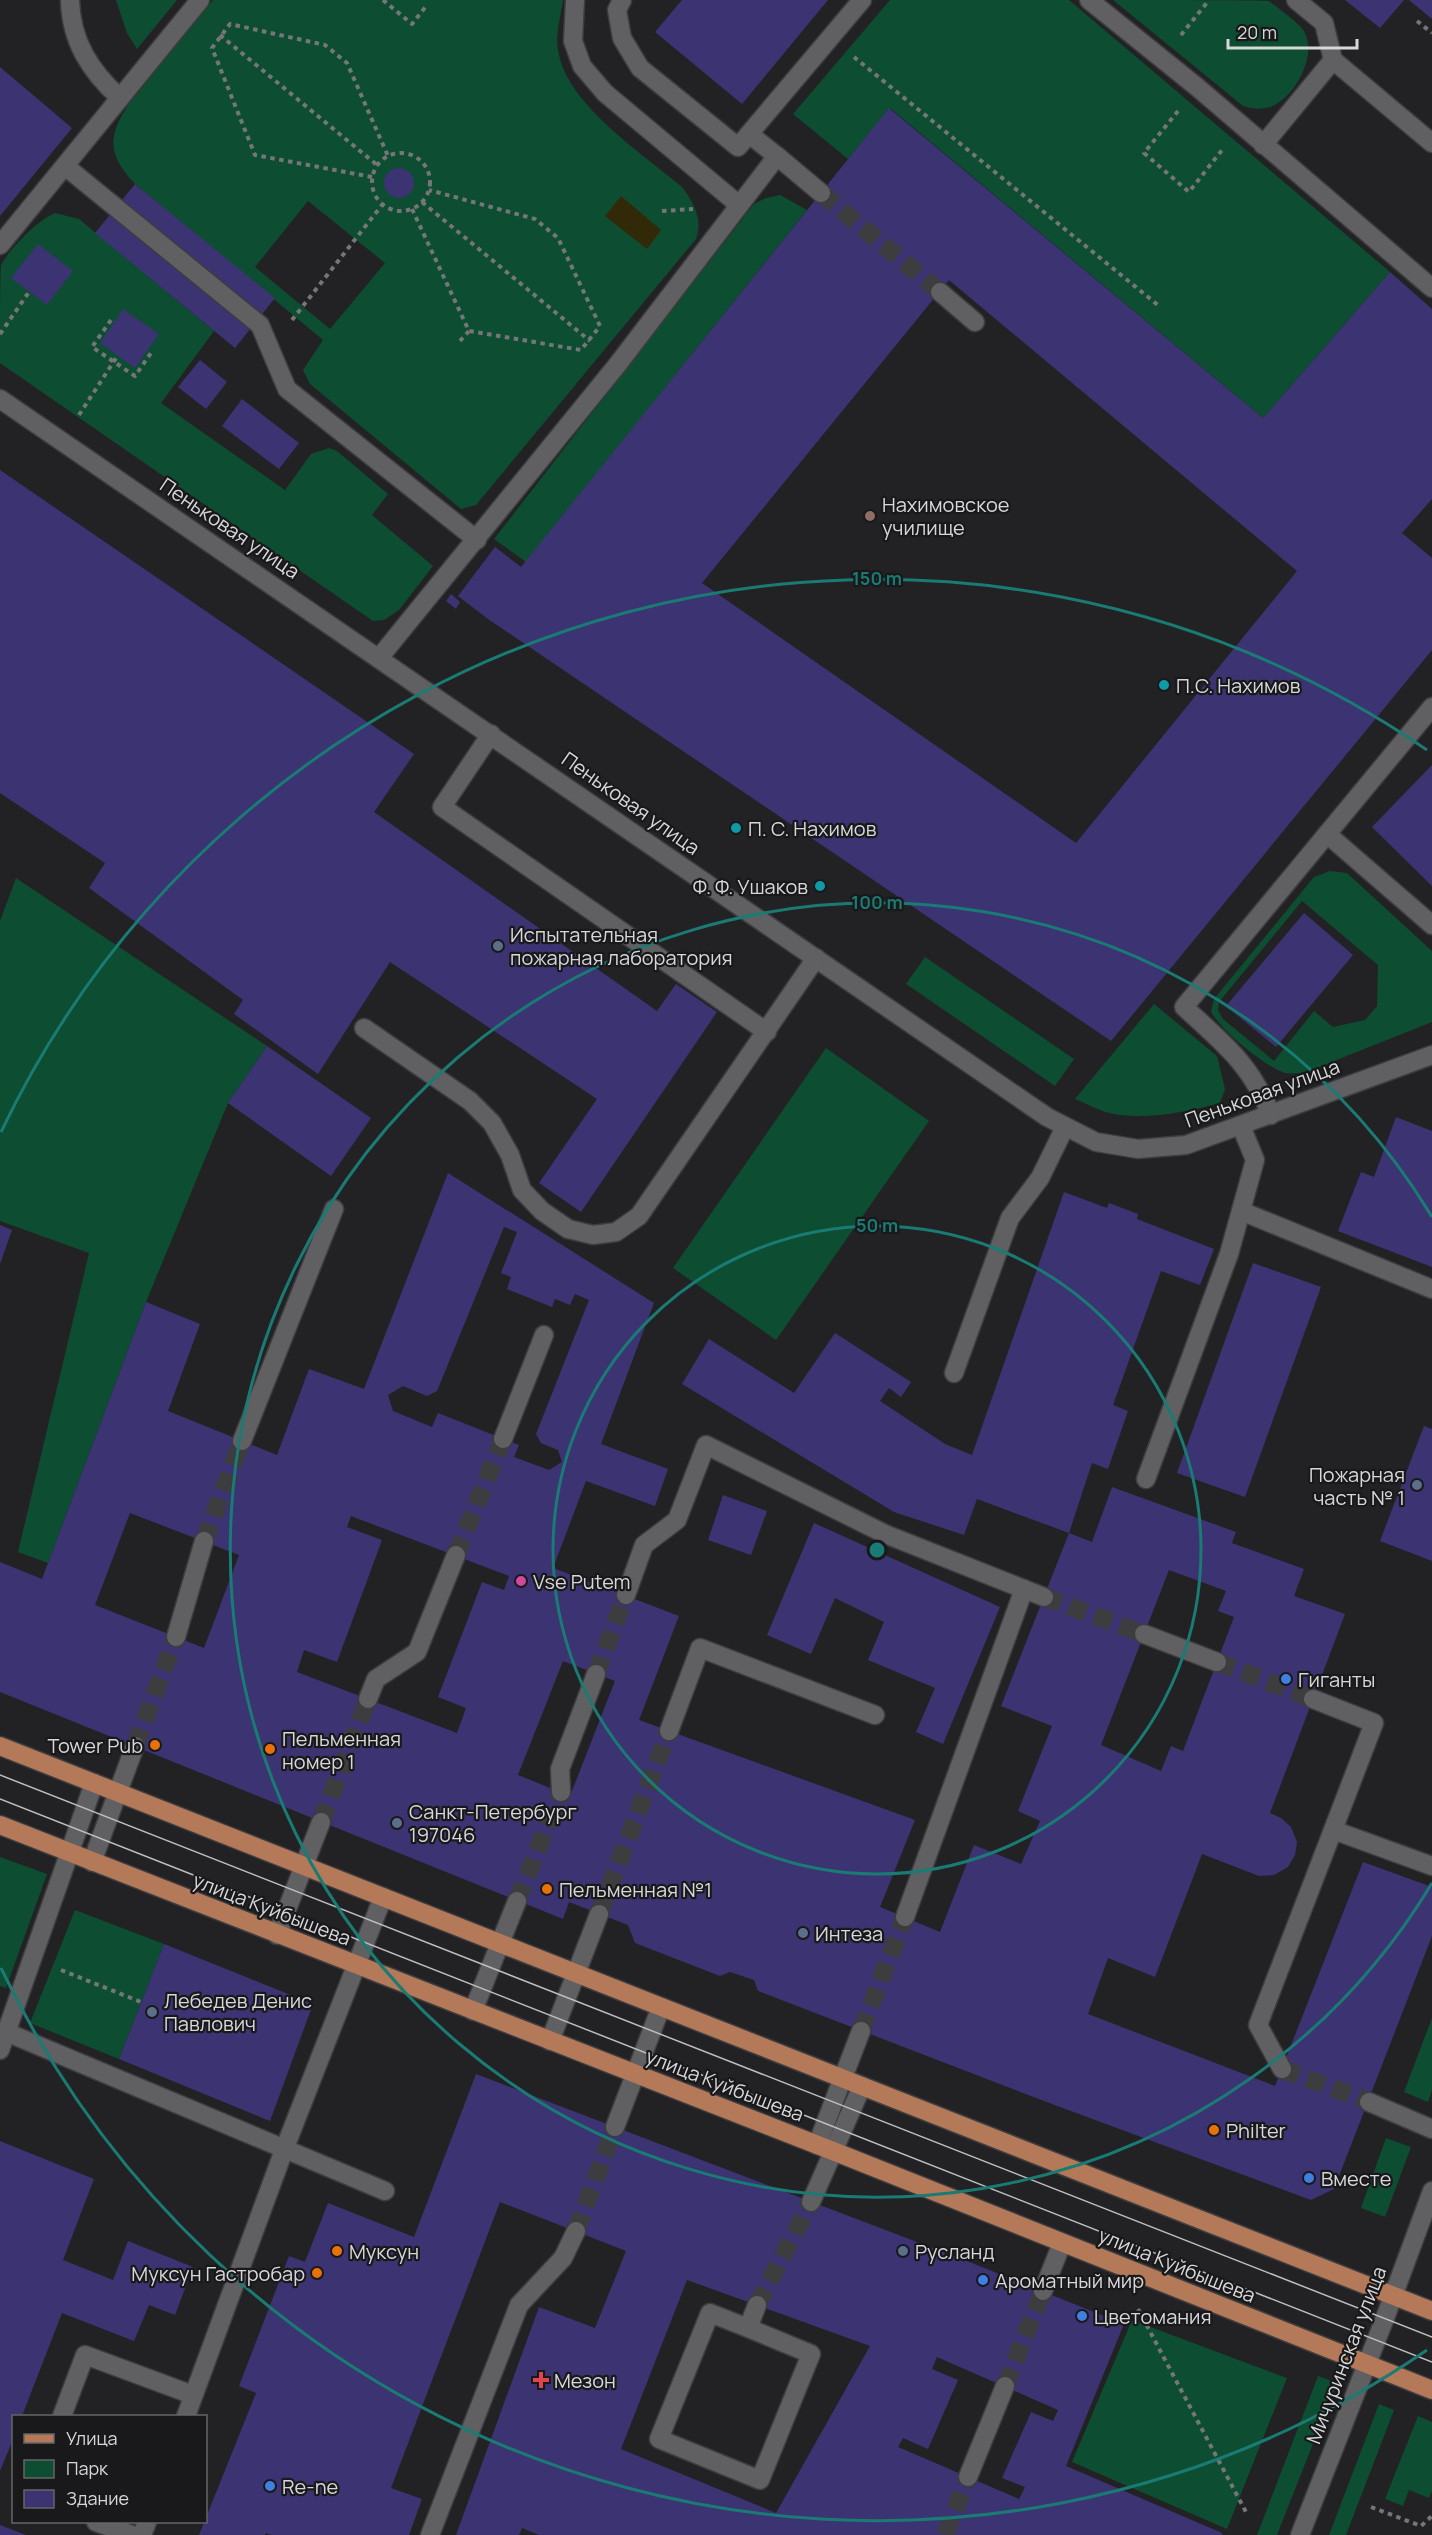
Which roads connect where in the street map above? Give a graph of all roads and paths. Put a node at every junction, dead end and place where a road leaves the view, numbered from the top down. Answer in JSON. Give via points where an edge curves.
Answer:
{"nodes":[{"id":1,"x":70,"y":0,"type":"edge"},
{"id":2,"x":383,"y":0,"type":"edge"},
{"id":3,"x":575,"y":0,"type":"edge"},
{"id":4,"x":622,"y":0,"type":"edge"},
{"id":5,"x":862,"y":0,"type":"edge"},
{"id":6,"x":1089,"y":0,"type":"edge"},
{"id":7,"x":1209,"y":0,"type":"edge"},
{"id":8,"x":1296,"y":0,"type":"edge"},
{"id":9,"x":196,"y":5,"type":"edge"},
{"id":10,"x":428,"y":5,"type":"dead end"},
{"id":11,"x":1417,"y":21,"type":"dead end"},
{"id":12,"x":1432,"y":33,"type":"edge"},
{"id":13,"x":221,"y":36,"type":"junction"},
{"id":14,"x":830,"y":37,"type":"junction"},
{"id":15,"x":1161,"y":59,"type":"junction"},
{"id":16,"x":1333,"y":60,"type":"junction"},
{"id":17,"x":1197,"y":87,"type":"junction"},
{"id":18,"x":120,"y":98,"type":"junction"},
{"id":19,"x":1242,"y":127,"type":"junction"},
{"id":20,"x":749,"y":134,"type":"junction"},
{"id":21,"x":1432,"y":143,"type":"edge"},
{"id":22,"x":1263,"y":145,"type":"junction"},
{"id":23,"x":388,"y":156,"type":"junction"},
{"id":24,"x":777,"y":156,"type":"junction"},
{"id":25,"x":377,"y":165,"type":"junction"},
{"id":26,"x":65,"y":166,"type":"junction"},
{"id":27,"x":372,"y":177,"type":"junction"},
{"id":28,"x":429,"y":190,"type":"junction"},
{"id":29,"x":821,"y":193,"type":"tunnel mouth"},
{"id":30,"x":422,"y":202,"type":"junction"},
{"id":31,"x":382,"y":205,"type":"junction"},
{"id":32,"x":739,"y":206,"type":"junction"},
{"id":33,"x":412,"y":209,"type":"junction"},
{"id":34,"x":0,"y":245,"type":"edge"},
{"id":35,"x":1432,"y":288,"type":"edge"},
{"id":36,"x":29,"y":292,"type":"dead end"},
{"id":37,"x":940,"y":292,"type":"tunnel mouth"},
{"id":38,"x":1158,"y":306,"type":"dead end"},
{"id":39,"x":111,"y":320,"type":"dead end"},
{"id":40,"x":975,"y":322,"type":"dead end"},
{"id":41,"x":469,"y":331,"type":"junction"},
{"id":42,"x":0,"y":334,"type":"edge"},
{"id":43,"x":460,"y":341,"type":"dead end"},
{"id":44,"x":590,"y":341,"type":"junction"},
{"id":45,"x":270,"y":348,"type":"junction"},
{"id":46,"x":153,"y":350,"type":"dead end"},
{"id":47,"x":118,"y":355,"type":"dead end"},
{"id":48,"x":114,"y":361,"type":"junction"},
{"id":49,"x":618,"y":364,"type":"junction"},
{"id":50,"x":0,"y":399,"type":"edge"},
{"id":51,"x":62,"y":441,"type":"junction"},
{"id":52,"x":477,"y":540,"type":"junction"},
{"id":53,"x":379,"y":658,"type":"junction"},
{"id":54,"x":1432,"y":707,"type":"edge"},
{"id":55,"x":491,"y":734,"type":"junction"},
{"id":56,"x":1327,"y":834,"type":"junction"},
{"id":57,"x":1432,"y":925,"type":"edge"},
{"id":58,"x":816,"y":958,"type":"junction"},
{"id":59,"x":364,"y":1028,"type":"dead end"},
{"id":60,"x":767,"y":1032,"type":"junction"},
{"id":61,"x":1432,"y":1055,"type":"edge"},
{"id":62,"x":1271,"y":1115,"type":"junction"},
{"id":63,"x":1241,"y":1126,"type":"junction"},
{"id":64,"x":1065,"y":1127,"type":"junction"},
{"id":65,"x":334,"y":1209,"type":"dead end"},
{"id":66,"x":1241,"y":1211,"type":"junction"},
{"id":67,"x":1432,"y":1288,"type":"edge"},
{"id":68,"x":544,"y":1335,"type":"dead end"},
{"id":69,"x":954,"y":1373,"type":"dead end"},
{"id":70,"x":503,"y":1438,"type":"tunnel mouth"},
{"id":71,"x":242,"y":1441,"type":"tunnel mouth"},
{"id":72,"x":1146,"y":1479,"type":"dead end"},
{"id":73,"x":204,"y":1541,"type":"tunnel mouth"},
{"id":74,"x":456,"y":1555,"type":"tunnel mouth"},
{"id":75,"x":1024,"y":1589,"type":"junction"},
{"id":76,"x":626,"y":1595,"type":"tunnel mouth"},
{"id":77,"x":1044,"y":1597,"type":"tunnel mouth"},
{"id":78,"x":1144,"y":1634,"type":"tunnel mouth"},
{"id":79,"x":176,"y":1637,"type":"tunnel mouth"},
{"id":80,"x":1217,"y":1662,"type":"tunnel mouth"},
{"id":81,"x":596,"y":1674,"type":"tunnel mouth"},
{"id":82,"x":368,"y":1699,"type":"tunnel mouth"},
{"id":83,"x":1313,"y":1699,"type":"tunnel mouth"},
{"id":84,"x":875,"y":1715,"type":"dead end"},
{"id":85,"x":669,"y":1731,"type":"tunnel mouth"},
{"id":86,"x":0,"y":1746,"type":"edge"},
{"id":87,"x":135,"y":1746,"type":"tunnel mouth"},
{"id":88,"x":94,"y":1784,"type":"junction"},
{"id":89,"x":118,"y":1792,"type":"junction"},
{"id":90,"x":561,"y":1792,"type":"tunnel mouth"},
{"id":91,"x":321,"y":1822,"type":"tunnel mouth"},
{"id":92,"x":0,"y":1826,"type":"edge"},
{"id":93,"x":1333,"y":1830,"type":"junction"},
{"id":94,"x":69,"y":1853,"type":"junction"},
{"id":95,"x":92,"y":1862,"type":"junction"},
{"id":96,"x":304,"y":1866,"type":"junction"},
{"id":97,"x":1432,"y":1866,"type":"edge"},
{"id":98,"x":383,"y":1897,"type":"junction"},
{"id":99,"x":517,"y":1901,"type":"tunnel mouth"},
{"id":100,"x":599,"y":1914,"type":"tunnel mouth"},
{"id":101,"x":905,"y":1917,"type":"tunnel mouth"},
{"id":102,"x":277,"y":1935,"type":"junction"},
{"id":103,"x":500,"y":1943,"type":"junction"},
{"id":104,"x":33,"y":1958,"type":"junction"},
{"id":105,"x":357,"y":1966,"type":"junction"},
{"id":106,"x":576,"y":1973,"type":"junction"},
{"id":107,"x":141,"y":2002,"type":"dead end"},
{"id":108,"x":661,"y":2007,"type":"junction"},
{"id":109,"x":473,"y":2011,"type":"junction"},
{"id":110,"x":861,"y":2031,"type":"tunnel mouth"},
{"id":111,"x":6,"y":2032,"type":"junction"},
{"id":112,"x":550,"y":2041,"type":"junction"},
{"id":113,"x":0,"y":2050,"type":"edge"},
{"id":114,"x":1282,"y":2069,"type":"tunnel mouth"},
{"id":115,"x":636,"y":2074,"type":"junction"},
{"id":116,"x":843,"y":2078,"type":"junction"},
{"id":117,"x":862,"y":2086,"type":"junction"},
{"id":118,"x":1369,"y":2102,"type":"tunnel mouth"},
{"id":119,"x":615,"y":2127,"type":"tunnel mouth"},
{"id":120,"x":1432,"y":2129,"type":"edge"},
{"id":121,"x":825,"y":2148,"type":"junction"},
{"id":122,"x":284,"y":2150,"type":"junction"},
{"id":123,"x":385,"y":2191,"type":"dead end"},
{"id":124,"x":1432,"y":2191,"type":"edge"},
{"id":125,"x":811,"y":2202,"type":"tunnel mouth"},
{"id":126,"x":576,"y":2231,"type":"tunnel mouth"},
{"id":127,"x":1062,"y":2243,"type":"junction"},
{"id":128,"x":1043,"y":2291,"type":"tunnel mouth"},
{"id":129,"x":1394,"y":2295,"type":"junction"},
{"id":130,"x":757,"y":2305,"type":"tunnel mouth"},
{"id":131,"x":1138,"y":2309,"type":"dead end"},
{"id":132,"x":1432,"y":2311,"type":"edge"},
{"id":133,"x":748,"y":2328,"type":"junction"},
{"id":134,"x":1367,"y":2365,"type":"junction"},
{"id":135,"x":1005,"y":2386,"type":"tunnel mouth"},
{"id":136,"x":1432,"y":2390,"type":"edge"},
{"id":137,"x":194,"y":2395,"type":"junction"},
{"id":138,"x":62,"y":2415,"type":"edge"},
{"id":139,"x":186,"y":2415,"type":"edge"},
{"id":140,"x":968,"y":2477,"type":"tunnel mouth"},
{"id":141,"x":1371,"y":2507,"type":"dead end"},
{"id":142,"x":1247,"y":2514,"type":"dead end"},
{"id":143,"x":1432,"y":2516,"type":"edge"},
{"id":144,"x":99,"y":2523,"type":"edge"},
{"id":145,"x":132,"y":2535,"type":"edge"},
{"id":146,"x":430,"y":2535,"type":"edge"},
{"id":147,"x":1300,"y":2535,"type":"edge"}],
"edges":[{"from":1,"to":18,"type":"street","via":[[76,38],[87,61]]},
{"from":2,"to":10,"type":"path","via":[[412,24]]},
{"from":3,"to":32,"type":"street","via":[[573,41],[582,66],[605,93]]},
{"from":4,"to":20,"type":"street","via":[[617,10],[622,38],[640,68],[738,147]]},
{"from":5,"to":14,"type":"street"},
{"from":6,"to":15,"type":"street"},
{"from":7,"to":15,"type":"path"},
{"from":8,"to":16,"type":"street","via":[[1324,23]]},
{"from":9,"to":13,"type":"path"},
{"from":9,"to":18,"type":"street"},
{"from":11,"to":12,"type":"path"},
{"from":13,"to":23,"type":"path","via":[[230,24],[325,45],[347,63]]},
{"from":13,"to":25,"type":"path"},
{"from":13,"to":27,"type":"path","via":[[212,48],[255,154]]},
{"from":14,"to":20,"type":"street"},
{"from":14,"to":38,"type":"path"},
{"from":15,"to":17,"type":"street"},
{"from":16,"to":21,"type":"street"},
{"from":16,"to":22,"type":"street"},
{"from":17,"to":19,"type":"street"},
{"from":17,"to":19,"type":"path","via":[[1144,153],[1189,192]]},
{"from":18,"to":26,"type":"street"},
{"from":19,"to":22,"type":"street"},
{"from":20,"to":24,"type":"street"},
{"from":22,"to":35,"type":"street"},
{"from":23,"to":25,"type":"path"},
{"from":23,"to":28,"type":"path","via":[[410,154],[420,160],[430,179]]},
{"from":24,"to":29,"type":"street"},
{"from":24,"to":32,"type":"street"},
{"from":25,"to":27,"type":"path"},
{"from":26,"to":34,"type":"street"},
{"from":26,"to":45,"type":"street","via":[[260,325]]},
{"from":27,"to":31,"type":"path","via":[[373,192]]},
{"from":28,"to":30,"type":"path"},
{"from":28,"to":44,"type":"path","via":[[535,219],[558,238],[600,326]]},
{"from":30,"to":33,"type":"path"},
{"from":30,"to":44,"type":"path"},
{"from":31,"to":33,"type":"path","via":[[397,211]]},
{"from":31,"to":45,"type":"path"},
{"from":32,"to":49,"type":"street"},
{"from":33,"to":41,"type":"path"},
{"from":36,"to":42,"type":"path"},
{"from":37,"to":40,"type":"street"},
{"from":39,"to":48,"type":"path","via":[[92,347]]},
{"from":41,"to":43,"type":"path"},
{"from":41,"to":44,"type":"path","via":[[581,350]]},
{"from":44,"to":49,"type":"path"},
{"from":45,"to":52,"type":"street","via":[[287,389]]},
{"from":46,"to":48,"type":"path","via":[[135,376]]},
{"from":47,"to":48,"type":"path"},
{"from":48,"to":51,"type":"path"},
{"from":49,"to":52,"type":"street"},
{"from":50,"to":51,"type":"street","name":"Пеньковая улица"},
{"from":51,"to":53,"type":"street","name":"Пеньковая улица"},
{"from":52,"to":53,"type":"street"},
{"from":53,"to":55,"type":"street","name":"Пеньковая улица"},
{"from":54,"to":56,"type":"street"},
{"from":55,"to":58,"type":"street","name":"Пеньковая улица"},
{"from":55,"to":60,"type":"street","via":[[442,807]]},
{"from":56,"to":57,"type":"street"},
{"from":56,"to":62,"type":"street","via":[[1184,1008],[1235,1054],[1260,1087]]},
{"from":58,"to":60,"type":"street"},
{"from":58,"to":64,"type":"street","name":"Пеньковая улица"},
{"from":59,"to":60,"type":"street","via":[[470,1101],[492,1123],[510,1155],[522,1190],[542,1211],[568,1229],[593,1235],[616,1232],[639,1216]]},
{"from":61,"to":62,"type":"street","name":"Пеньковая улица"},
{"from":62,"to":63,"type":"street","name":"Пеньковая улица"},
{"from":63,"to":64,"type":"street","name":"Пеньковая улица","via":[[1186,1145],[1138,1149],[1096,1142]]},
{"from":63,"to":66,"type":"street","via":[[1255,1160]]},
{"from":64,"to":69,"type":"street","via":[[1040,1178],[1010,1218]]},
{"from":65,"to":71,"type":"street"},
{"from":66,"to":67,"type":"street"},
{"from":66,"to":72,"type":"street","via":[[1229,1254]]},
{"from":68,"to":70,"type":"street"},
{"from":73,"to":79,"type":"street"},
{"from":74,"to":82,"type":"street","via":[[417,1652],[376,1679]]},
{"from":75,"to":76,"type":"street","via":[[885,1534],[706,1445],[677,1520],[644,1545]]},
{"from":75,"to":77,"type":"street"},
{"from":75,"to":101,"type":"street"},
{"from":78,"to":80,"type":"street"},
{"from":81,"to":90,"type":"street","via":[[560,1769]]},
{"from":83,"to":93,"type":"street","via":[[1374,1723]]},
{"from":84,"to":85,"type":"street","via":[[700,1648]]},
{"from":86,"to":88,"type":"main road"},
{"from":87,"to":89,"type":"street"},
{"from":88,"to":89,"type":"main road"},
{"from":88,"to":94,"type":"street"},
{"from":89,"to":95,"type":"street"},
{"from":89,"to":96,"type":"main road"},
{"from":91,"to":96,"type":"street"},
{"from":92,"to":94,"type":"main road","name":"улица Куйбышева"},
{"from":93,"to":97,"type":"street"},
{"from":93,"to":114,"type":"street","via":[[1258,2025]]},
{"from":94,"to":95,"type":"main road","name":"улица Куйбышева"},
{"from":94,"to":104,"type":"street"},
{"from":95,"to":102,"type":"main road","name":"улица Куйбышева"},
{"from":96,"to":98,"type":"main road"},
{"from":96,"to":102,"type":"street"},
{"from":98,"to":103,"type":"main road"},
{"from":98,"to":105,"type":"street"},
{"from":99,"to":103,"type":"street"},
{"from":100,"to":106,"type":"street"},
{"from":102,"to":105,"type":"main road","name":"улица Куйбышева"},
{"from":103,"to":106,"type":"main road"},
{"from":103,"to":109,"type":"street"},
{"from":104,"to":107,"type":"path"},
{"from":104,"to":111,"type":"street"},
{"from":105,"to":109,"type":"main road","name":"улица Куйбышева"},
{"from":105,"to":122,"type":"street"},
{"from":106,"to":108,"type":"main road"},
{"from":106,"to":112,"type":"street"},
{"from":108,"to":115,"type":"street"},
{"from":108,"to":116,"type":"main road"},
{"from":109,"to":112,"type":"main road","name":"улица Куйбышева"},
{"from":110,"to":116,"type":"street"},
{"from":111,"to":113,"type":"street"},
{"from":111,"to":122,"type":"street"},
{"from":112,"to":115,"type":"main road","name":"улица Куйбышева"},
{"from":115,"to":119,"type":"street"},
{"from":115,"to":121,"type":"main road","name":"улица Куйбышева"},
{"from":116,"to":117,"type":"main road"},
{"from":116,"to":121,"type":"street"},
{"from":117,"to":121,"type":"street"},
{"from":117,"to":129,"type":"main road"},
{"from":118,"to":120,"type":"street"},
{"from":121,"to":125,"type":"street"},
{"from":121,"to":127,"type":"main road","name":"улица Куйбышева"},
{"from":122,"to":123,"type":"street"},
{"from":122,"to":137,"type":"street"},
{"from":124,"to":129,"type":"street","name":"Мичуринская улица"},
{"from":126,"to":146,"type":"street","via":[[563,2258],[519,2305]]},
{"from":127,"to":128,"type":"street"},
{"from":127,"to":134,"type":"main road","name":"улица Куйбышева"},
{"from":129,"to":132,"type":"main road"},
{"from":129,"to":134,"type":"street","name":"Мичуринская улица"},
{"from":130,"to":133,"type":"street"},
{"from":131,"to":142,"type":"path"},
{"from":133,"to":133,"type":"street","via":[[710,2313],[659,2439],[760,2480],[811,2354]]},
{"from":134,"to":136,"type":"main road","name":"улица Куйбышева"},
{"from":134,"to":147,"type":"street","name":"Мичуринская улица"},
{"from":135,"to":140,"type":"street"},
{"from":137,"to":138,"type":"street","via":[[85,2355]]},
{"from":137,"to":139,"type":"street"},
{"from":141,"to":143,"type":"path","via":[[1421,2526]]},
{"from":144,"to":145,"type":"street"}]}
